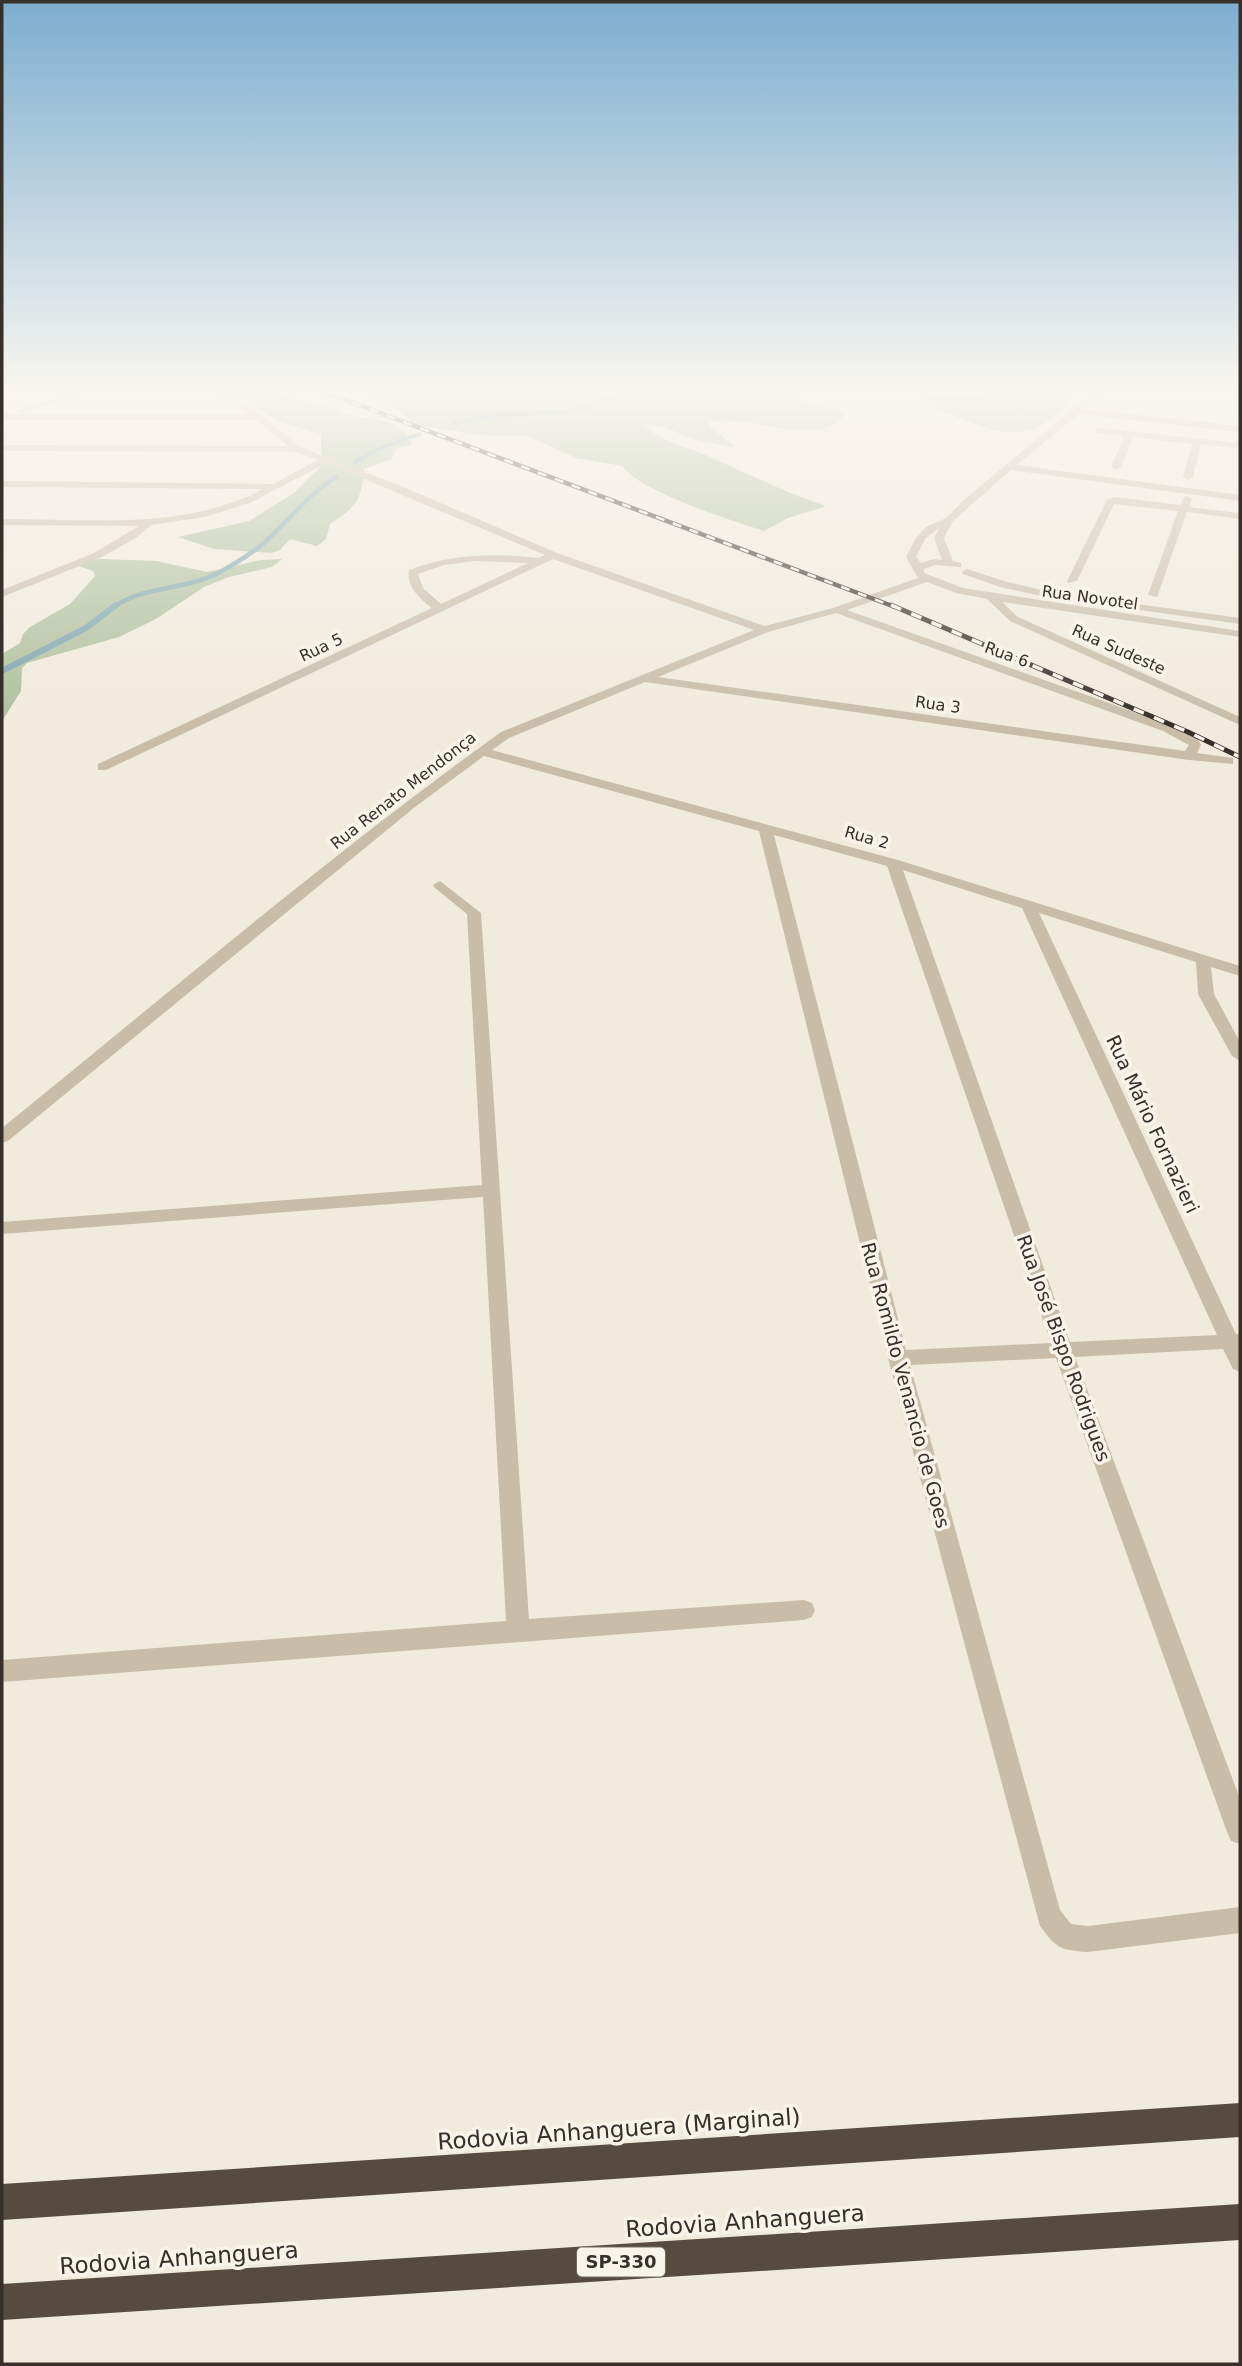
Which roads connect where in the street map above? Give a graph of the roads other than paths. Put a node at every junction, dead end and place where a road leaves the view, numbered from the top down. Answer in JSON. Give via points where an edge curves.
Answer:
{"nodes":[{"id":1,"x":243,"y":500,"type":"edge"},
{"id":2,"x":427,"y":500,"type":"edge"},
{"id":3,"x":971,"y":500,"type":"edge"},
{"id":4,"x":1118,"y":500,"type":"edge"},
{"id":5,"x":1134,"y":500,"type":"edge"},
{"id":6,"x":1187,"y":500,"type":"edge"},
{"id":7,"x":1207,"y":500,"type":"edge"},
{"id":8,"x":1184,"y":508,"type":"junction"},
{"id":9,"x":1204,"y":510,"type":"junction"},
{"id":10,"x":1240,"y":516,"type":"edge"},
{"id":11,"x":949,"y":520,"type":"junction"},
{"id":12,"x":2,"y":522,"type":"edge"},
{"id":13,"x":148,"y":523,"type":"junction"},
{"id":14,"x":553,"y":555,"type":"junction"},
{"id":15,"x":538,"y":561,"type":"junction"},
{"id":16,"x":948,"y":563,"type":"junction"},
{"id":17,"x":967,"y":572,"type":"junction"},
{"id":18,"x":925,"y":575,"type":"junction"},
{"id":19,"x":1072,"y":581,"type":"dead end"},
{"id":20,"x":2,"y":594,"type":"edge"},
{"id":21,"x":1153,"y":595,"type":"dead end"},
{"id":22,"x":992,"y":597,"type":"junction"},
{"id":23,"x":440,"y":608,"type":"junction"},
{"id":24,"x":837,"y":610,"type":"junction"},
{"id":25,"x":1240,"y":621,"type":"edge"},
{"id":26,"x":764,"y":630,"type":"junction"},
{"id":27,"x":1240,"y":634,"type":"edge"},
{"id":28,"x":642,"y":678,"type":"junction"},
{"id":29,"x":1240,"y":721,"type":"edge"},
{"id":30,"x":480,"y":751,"type":"junction"},
{"id":31,"x":1189,"y":756,"type":"junction"},
{"id":32,"x":1229,"y":761,"type":"dead end"},
{"id":33,"x":102,"y":767,"type":"dead end"},
{"id":34,"x":765,"y":827,"type":"junction"},
{"id":35,"x":893,"y":863,"type":"junction"},
{"id":36,"x":440,"y":885,"type":"dead end"},
{"id":37,"x":1027,"y":903,"type":"junction"},
{"id":38,"x":1203,"y":960,"type":"junction"},
{"id":39,"x":1240,"y":971,"type":"edge"},
{"id":40,"x":1240,"y":1056,"type":"edge"},
{"id":41,"x":2,"y":1137,"type":"edge"},
{"id":42,"x":491,"y":1190,"type":"junction"},
{"id":43,"x":2,"y":1228,"type":"edge"},
{"id":44,"x":1235,"y":1342,"type":"edge"},
{"id":45,"x":1063,"y":1349,"type":"junction"},
{"id":46,"x":898,"y":1357,"type":"junction"},
{"id":47,"x":1240,"y":1364,"type":"edge"},
{"id":48,"x":804,"y":1610,"type":"dead end"},
{"id":49,"x":518,"y":1630,"type":"junction"},
{"id":50,"x":2,"y":1671,"type":"edge"},
{"id":51,"x":1240,"y":1832,"type":"edge"},
{"id":52,"x":1240,"y":1920,"type":"edge"},
{"id":53,"x":1240,"y":2120,"type":"edge"},
{"id":54,"x":2,"y":2202,"type":"edge"},
{"id":55,"x":1240,"y":2222,"type":"edge"},
{"id":56,"x":2,"y":2302,"type":"edge"}],
"edges":[{"from":1,"to":13,"type":"street","via":[[224,509]]},
{"from":2,"to":14,"type":"street"},
{"from":3,"to":11,"type":"street"},
{"from":4,"to":19,"type":"street","via":[[1110,502]]},
{"from":5,"to":8,"type":"street"},
{"from":6,"to":8,"type":"street"},
{"from":7,"to":9,"type":"street"},
{"from":8,"to":9,"type":"street"},
{"from":8,"to":21,"type":"street"},
{"from":9,"to":10,"type":"street"},
{"from":11,"to":16,"type":"street","via":[[939,538]]},
{"from":11,"to":18,"type":"street","via":[[930,526],[911,557]]},
{"from":12,"to":13,"type":"street"},
{"from":13,"to":20,"type":"street","via":[[136,536]]},
{"from":14,"to":15,"type":"street","name":"Rua 5"},
{"from":14,"to":26,"type":"street"},
{"from":15,"to":23,"type":"street","name":"Rua 5"},
{"from":15,"to":23,"type":"street","via":[[497,556],[436,562],[413,572],[414,586]]},
{"from":16,"to":17,"type":"street","name":"Rua Novotel"},
{"from":16,"to":18,"type":"street","via":[[928,563]]},
{"from":17,"to":18,"type":"street","via":[[958,582]]},
{"from":17,"to":25,"type":"street","name":"Rua Novotel","via":[[1033,592]]},
{"from":18,"to":22,"type":"street","name":"Rua Novotel","via":[[960,591]]},
{"from":18,"to":24,"type":"street","name":"Rua Renato Mendonça"},
{"from":22,"to":27,"type":"street","name":"Rua Novotel"},
{"from":22,"to":29,"type":"street","name":"Rua Sudeste","via":[[1014,619]]},
{"from":23,"to":33,"type":"street","name":"Rua 5"},
{"from":24,"to":26,"type":"street","name":"Rua Renato Mendonça"},
{"from":24,"to":31,"type":"street","name":"Rua 6","via":[[1167,728],[1194,743]]},
{"from":26,"to":28,"type":"street","name":"Rua Renato Mendonça"},
{"from":28,"to":30,"type":"street","name":"Rua Renato Mendonça","via":[[505,735]]},
{"from":28,"to":31,"type":"street","name":"Rua 3"},
{"from":30,"to":34,"type":"street","name":"Rua 2"},
{"from":30,"to":41,"type":"street","name":"Rua Renato Mendonça"},
{"from":31,"to":32,"type":"street","name":"Rua 3"},
{"from":34,"to":35,"type":"street","name":"Rua 2"},
{"from":34,"to":46,"type":"street","name":"Rua Romildo Venancio de Goes"},
{"from":35,"to":37,"type":"street","name":"Rua 2"},
{"from":35,"to":45,"type":"street","name":"Rua José Bispo Rodrigues"},
{"from":36,"to":42,"type":"street","via":[[474,913]]},
{"from":37,"to":38,"type":"street","name":"Rua 2"},
{"from":37,"to":44,"type":"street","name":"Rua Mário Fornazieri"},
{"from":38,"to":39,"type":"street","name":"Rua 2"},
{"from":38,"to":40,"type":"street","via":[[1206,995]]},
{"from":42,"to":43,"type":"street"},
{"from":42,"to":49,"type":"street"},
{"from":44,"to":45,"type":"street"},
{"from":44,"to":47,"type":"street","name":"Rua Mário Fornazieri"},
{"from":45,"to":46,"type":"street"},
{"from":45,"to":51,"type":"street","name":"Rua José Bispo Rodrigues"},
{"from":46,"to":52,"type":"street","name":"Rua Romildo Venancio de Goes","via":[[1049,1917],[1064,1937],[1088,1939]]},
{"from":48,"to":49,"type":"street"},
{"from":49,"to":50,"type":"street"},
{"from":53,"to":54,"type":"highway","name":"Rodovia Anhanguera (Marginal)"},
{"from":55,"to":56,"type":"highway","name":"Rodovia Anhanguera","number":"SP-330"}]}
